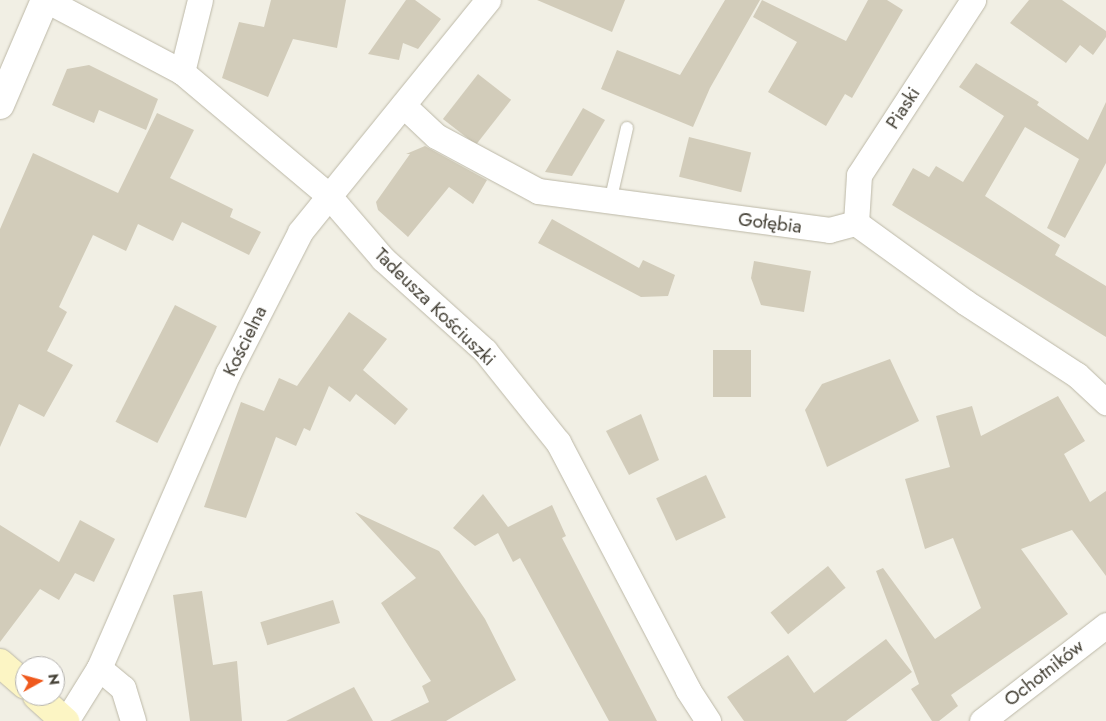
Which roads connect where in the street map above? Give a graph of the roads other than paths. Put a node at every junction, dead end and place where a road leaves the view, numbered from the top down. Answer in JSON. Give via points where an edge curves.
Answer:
{"nodes":[{"id":1,"x":45,"y":0,"type":"edge"},
{"id":2,"x":200,"y":0,"type":"edge"},
{"id":3,"x":488,"y":0,"type":"edge"},
{"id":4,"x":973,"y":0,"type":"edge"},
{"id":5,"x":182,"y":72,"type":"junction"},
{"id":6,"x":0,"y":105,"type":"edge"},
{"id":7,"x":403,"y":105,"type":"junction"},
{"id":8,"x":627,"y":128,"type":"dead end"},
{"id":9,"x":328,"y":195,"type":"junction"},
{"id":10,"x":610,"y":202,"type":"junction"},
{"id":11,"x":856,"y":223,"type":"junction"},
{"id":12,"x":1106,"y":402,"type":"edge"},
{"id":13,"x":1106,"y":625,"type":"edge"},
{"id":14,"x":0,"y":664,"type":"edge"},
{"id":15,"x":98,"y":668,"type":"junction"},
{"id":16,"x":15,"y":677,"type":"edge"},
{"id":17,"x":49,"y":706,"type":"edge"},
{"id":18,"x":66,"y":721,"type":"edge"},
{"id":19,"x":133,"y":721,"type":"edge"},
{"id":20,"x":708,"y":721,"type":"edge"},
{"id":21,"x":982,"y":721,"type":"edge"}],
"edges":[{"from":1,"to":5,"type":"street","name":"Tadeusza Kościuszki"},
{"from":1,"to":6,"type":"street"},
{"from":2,"to":5,"type":"street"},
{"from":3,"to":7,"type":"street","name":"Kościelna"},
{"from":4,"to":11,"type":"street","name":"Piaski","via":[[859,175]]},
{"from":5,"to":9,"type":"street","name":"Tadeusza Kościuszki"},
{"from":7,"to":9,"type":"street","name":"Kościelna"},
{"from":7,"to":10,"type":"street","name":"Gołębia","via":[[436,136],[538,192]]},
{"from":8,"to":10,"type":"lane"},
{"from":9,"to":15,"type":"street","name":"Kościelna","via":[[300,232],[228,373]]},
{"from":9,"to":20,"type":"street","name":"Tadeusza Kościuszki","via":[[383,259],[485,351],[558,442],[688,690]]},
{"from":10,"to":11,"type":"street","name":"Gołębia","via":[[829,230]]},
{"from":11,"to":12,"type":"street","via":[[966,302],[1077,375]]},
{"from":13,"to":21,"type":"street","name":"Ochotników"},
{"from":14,"to":16,"type":"main road"},
{"from":15,"to":18,"type":"street","name":"Kościelna"},
{"from":15,"to":19,"type":"street","via":[[123,688]]},
{"from":17,"to":18,"type":"main road"}]}
